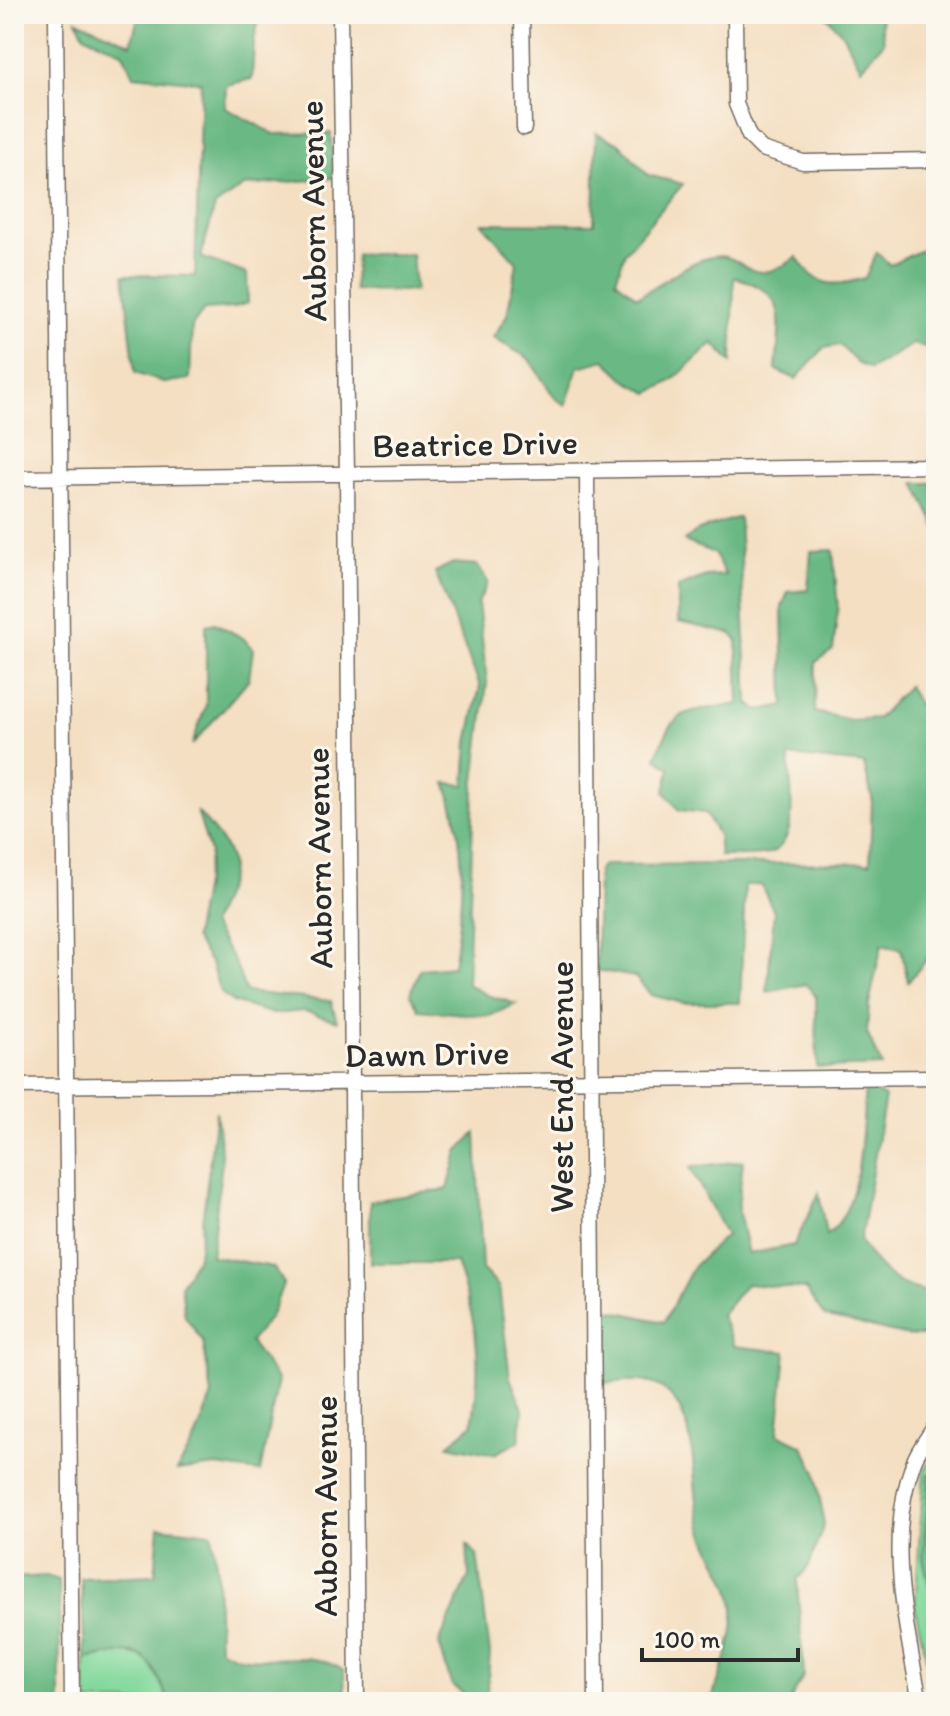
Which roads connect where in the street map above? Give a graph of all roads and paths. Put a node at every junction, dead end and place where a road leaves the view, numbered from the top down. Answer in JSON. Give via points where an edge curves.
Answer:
{"nodes":[{"id":1,"x":56,"y":14,"type":"edge"},
{"id":2,"x":340,"y":14,"type":"edge"},
{"id":3,"x":522,"y":14,"type":"edge"},
{"id":4,"x":735,"y":14,"type":"edge"},
{"id":5,"x":524,"y":128,"type":"dead end"},
{"id":6,"x":936,"y":160,"type":"edge"},
{"id":7,"x":936,"y":466,"type":"edge"},
{"id":8,"x":587,"y":472,"type":"junction"},
{"id":9,"x":347,"y":475,"type":"junction"},
{"id":10,"x":14,"y":478,"type":"edge"},
{"id":11,"x":59,"y":478,"type":"junction"},
{"id":12,"x":936,"y":1077,"type":"edge"},
{"id":13,"x":591,"y":1082,"type":"junction"},
{"id":14,"x":353,"y":1084,"type":"junction"},
{"id":15,"x":14,"y":1086,"type":"edge"},
{"id":16,"x":68,"y":1087,"type":"junction"},
{"id":17,"x":936,"y":1424,"type":"edge"},
{"id":18,"x":72,"y":1702,"type":"edge"},
{"id":19,"x":357,"y":1702,"type":"edge"},
{"id":20,"x":596,"y":1702,"type":"edge"},
{"id":21,"x":920,"y":1702,"type":"edge"}],
"edges":[{"from":1,"to":11,"type":"street"},
{"from":2,"to":9,"type":"street","name":"Auborn Avenue"},
{"from":3,"to":5,"type":"street"},
{"from":4,"to":6,"type":"street","via":[[736,104],[749,136],[762,149],[803,162]]},
{"from":7,"to":8,"type":"street","name":"Beatrice Drive"},
{"from":8,"to":9,"type":"street","name":"Beatrice Drive"},
{"from":8,"to":13,"type":"street","name":"West End Avenue"},
{"from":9,"to":11,"type":"street","name":"Beatrice Drive"},
{"from":9,"to":14,"type":"street","name":"Auborn Avenue"},
{"from":10,"to":11,"type":"street","name":"Beatrice Drive"},
{"from":11,"to":16,"type":"street"},
{"from":12,"to":13,"type":"street","name":"Dawn Drive"},
{"from":13,"to":14,"type":"street","name":"Dawn Drive"},
{"from":13,"to":20,"type":"street","name":"West End Avenue"},
{"from":14,"to":16,"type":"street","name":"Dawn Drive"},
{"from":14,"to":19,"type":"street","name":"Auborn Avenue"},
{"from":15,"to":16,"type":"street","name":"Dawn Drive"},
{"from":16,"to":18,"type":"street"},
{"from":17,"to":21,"type":"street","via":[[914,1460],[900,1514],[902,1591]]}]}
